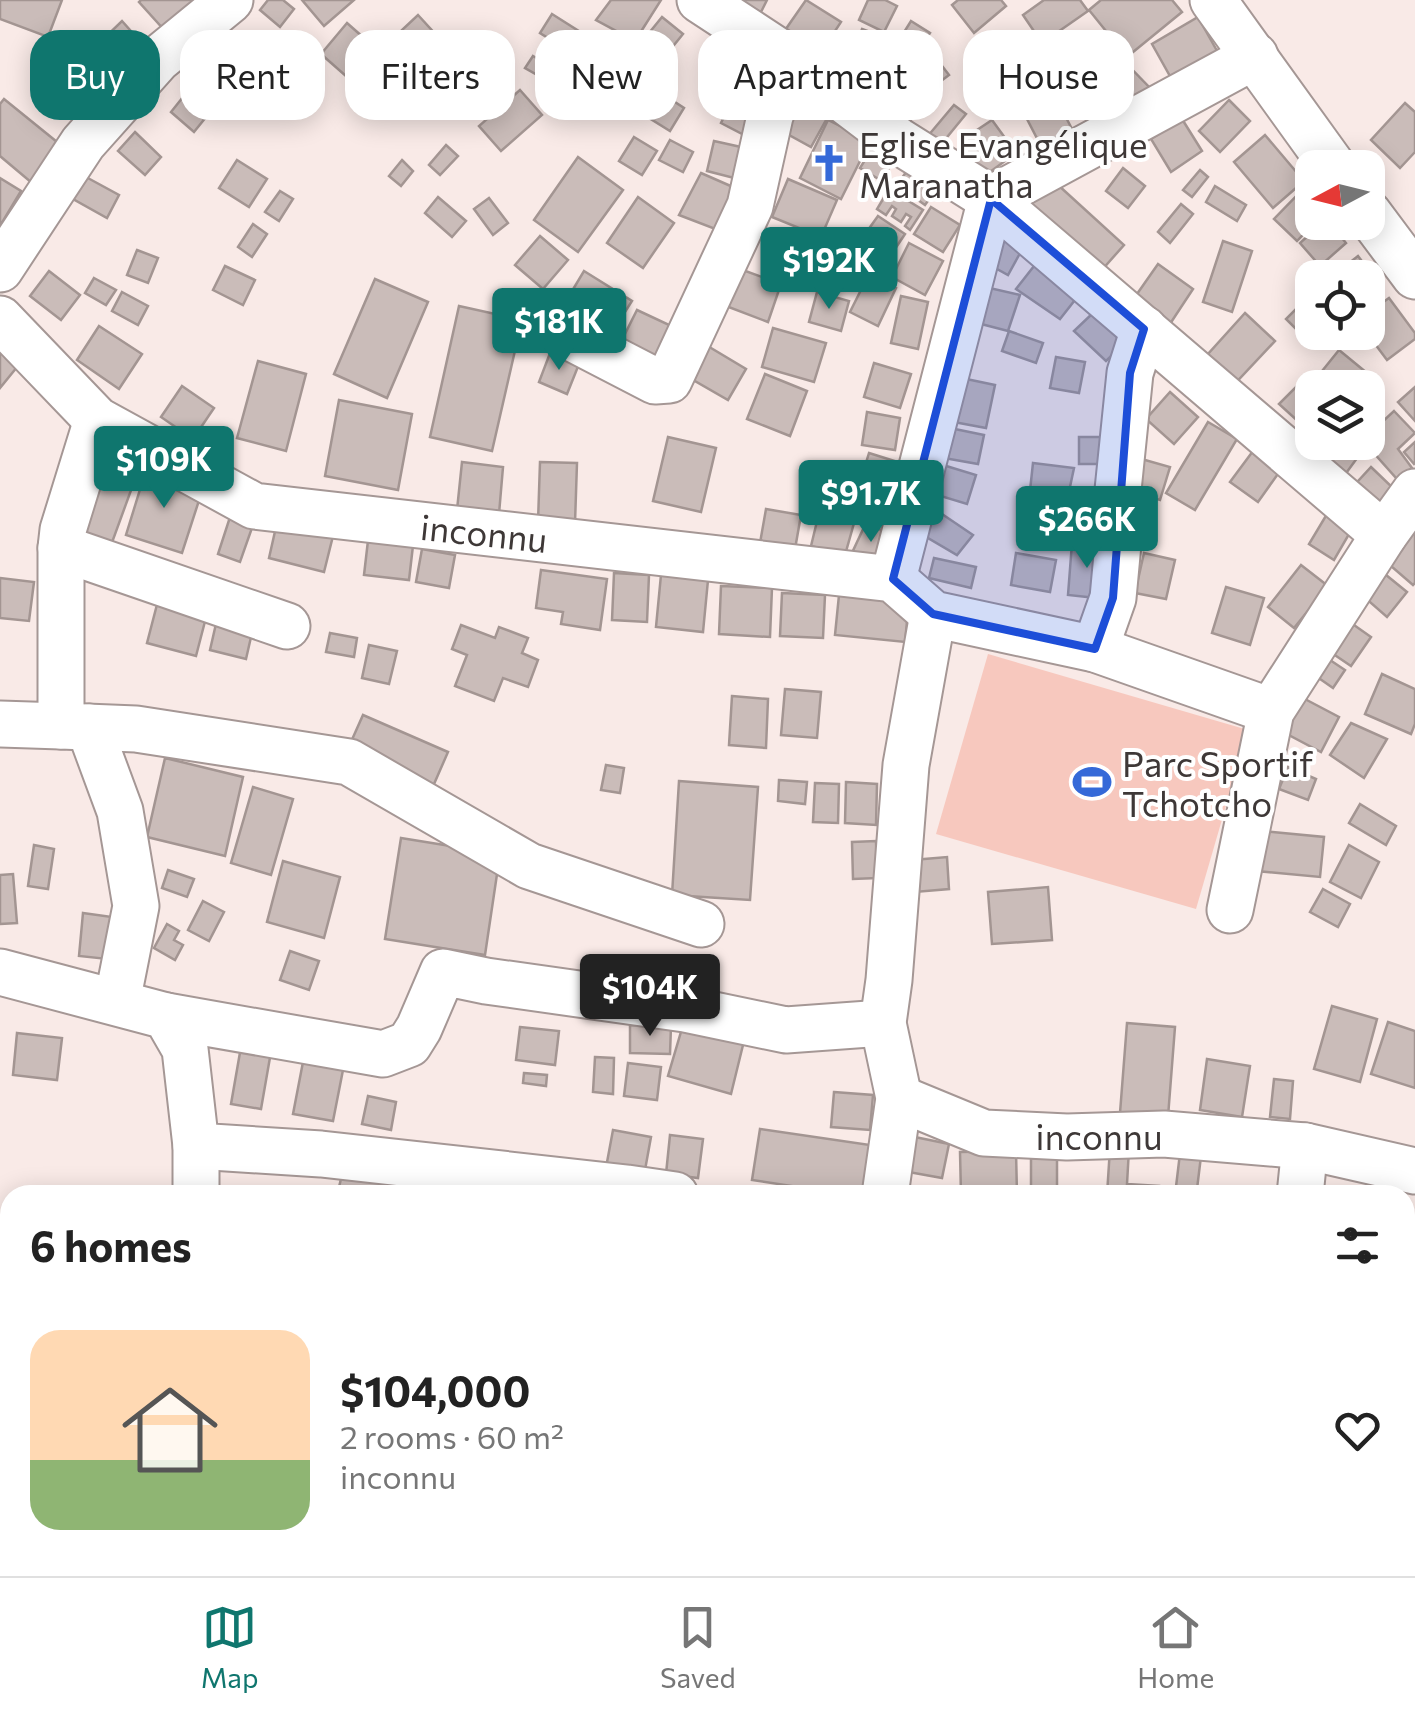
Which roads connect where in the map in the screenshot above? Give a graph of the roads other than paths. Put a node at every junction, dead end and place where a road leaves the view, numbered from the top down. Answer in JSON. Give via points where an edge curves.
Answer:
{"nodes":[{"id":1,"x":700,"y":0,"type":"edge"},
{"id":2,"x":1213,"y":0,"type":"edge"},
{"id":3,"x":222,"y":2,"type":"edge"},
{"id":4,"x":745,"y":30,"type":"edge"},
{"id":5,"x":1255,"y":56,"type":"junction"},
{"id":6,"x":769,"y":120,"type":"edge"},
{"id":7,"x":870,"y":120,"type":"edge"},
{"id":8,"x":1321,"y":150,"type":"edge"},
{"id":9,"x":992,"y":199,"type":"junction"},
{"id":10,"x":1385,"y":236,"type":"edge"},
{"id":11,"x":0,"y":269,"type":"edge"},
{"id":12,"x":1415,"y":276,"type":"edge"},
{"id":13,"x":0,"y":319,"type":"edge"},
{"id":14,"x":541,"y":322,"type":"dead end"},
{"id":15,"x":1144,"y":329,"type":"junction"},
{"id":16,"x":97,"y":420,"type":"junction"},
{"id":17,"x":1415,"y":492,"type":"edge"},
{"id":18,"x":1384,"y":535,"type":"junction"},
{"id":19,"x":61,"y":548,"type":"junction"},
{"id":20,"x":893,"y":579,"type":"junction"},
{"id":21,"x":933,"y":614,"type":"junction"},
{"id":22,"x":287,"y":626,"type":"dead end"},
{"id":23,"x":1096,"y":649,"type":"junction"},
{"id":24,"x":1271,"y":711,"type":"junction"},
{"id":25,"x":0,"y":724,"type":"edge"},
{"id":26,"x":75,"y":726,"type":"junction"},
{"id":27,"x":1230,"y":910,"type":"dead end"},
{"id":28,"x":701,"y":924,"type":"dead end"},
{"id":29,"x":0,"y":972,"type":"edge"},
{"id":30,"x":888,"y":981,"type":"junction"},
{"id":31,"x":116,"y":1002,"type":"junction"},
{"id":32,"x":166,"y":1016,"type":"junction"},
{"id":33,"x":899,"y":1098,"type":"junction"},
{"id":34,"x":196,"y":1146,"type":"junction"},
{"id":35,"x":1305,"y":1146,"type":"junction"},
{"id":36,"x":1415,"y":1171,"type":"edge"},
{"id":37,"x":322,"y":1174,"type":"edge"},
{"id":38,"x":196,"y":1185,"type":"edge"},
{"id":39,"x":562,"y":1185,"type":"edge"},
{"id":40,"x":886,"y":1185,"type":"edge"},
{"id":41,"x":1301,"y":1185,"type":"edge"}],
"edges":[{"from":1,"to":4,"type":"street"},
{"from":2,"to":5,"type":"street"},
{"from":3,"to":11,"type":"street","via":[[158,59],[83,143]]},
{"from":5,"to":8,"type":"street"},
{"from":5,"to":9,"type":"street"},
{"from":6,"to":14,"type":"street","via":[[750,206],[670,380],[654,381]]},
{"from":7,"to":9,"type":"street"},
{"from":9,"to":15,"type":"street"},
{"from":9,"to":20,"type":"street"},
{"from":10,"to":12,"type":"street"},
{"from":13,"to":16,"type":"street","name":"inconnu"},
{"from":15,"to":18,"type":"street"},
{"from":15,"to":23,"type":"street","via":[[1130,372],[1113,598]]},
{"from":16,"to":19,"type":"street"},
{"from":16,"to":20,"type":"street","name":"inconnu","via":[[254,506]]},
{"from":17,"to":18,"type":"street"},
{"from":18,"to":24,"type":"street"},
{"from":19,"to":22,"type":"street"},
{"from":19,"to":26,"type":"street"},
{"from":20,"to":21,"type":"street"},
{"from":21,"to":23,"type":"street"},
{"from":21,"to":30,"type":"street","via":[[906,765]]},
{"from":23,"to":24,"type":"street"},
{"from":24,"to":27,"type":"street"},
{"from":25,"to":26,"type":"street"},
{"from":26,"to":28,"type":"street","via":[[136,729],[348,762],[529,866]]},
{"from":26,"to":31,"type":"street","via":[[120,811],[136,906]]},
{"from":29,"to":31,"type":"street"},
{"from":30,"to":32,"type":"street","via":[[786,1030],[443,972],[409,1044],[384,1054]]},
{"from":30,"to":33,"type":"street"},
{"from":31,"to":32,"type":"street"},
{"from":32,"to":34,"type":"street","via":[[185,1049]]},
{"from":33,"to":35,"type":"street","name":"inconnu","via":[[984,1133],[1164,1134]]},
{"from":33,"to":40,"type":"street"},
{"from":34,"to":37,"type":"street"},
{"from":34,"to":38,"type":"street"},
{"from":35,"to":36,"type":"street","name":"inconnu"},
{"from":35,"to":41,"type":"street"},
{"from":37,"to":39,"type":"street"}]}
